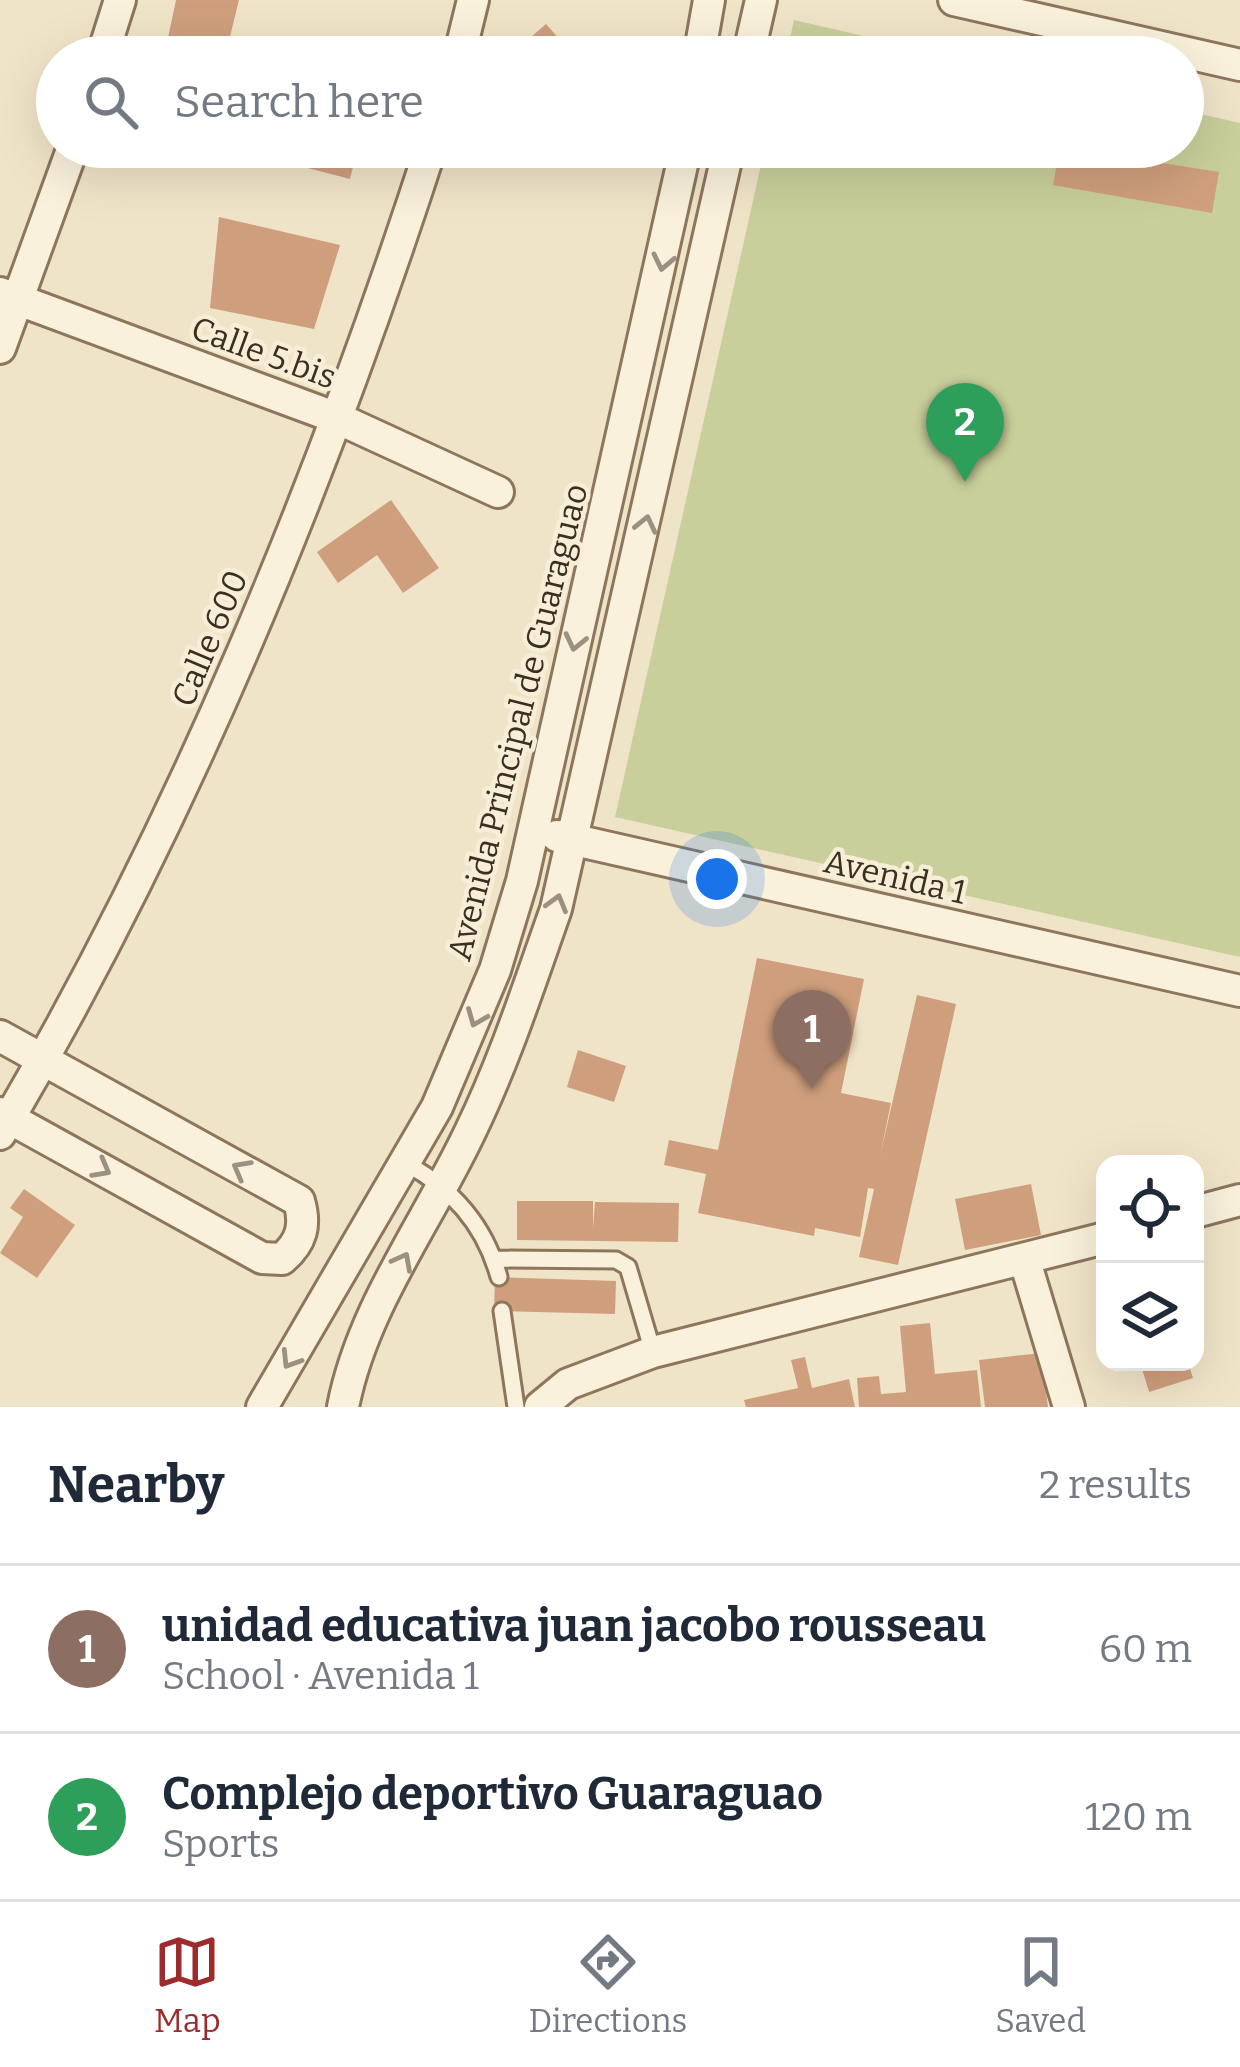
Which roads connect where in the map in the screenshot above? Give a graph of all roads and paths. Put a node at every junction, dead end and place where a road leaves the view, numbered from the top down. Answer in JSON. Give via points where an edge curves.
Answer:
{"nodes":[{"id":1,"x":120,"y":0,"type":"edge"},
{"id":2,"x":473,"y":0,"type":"edge"},
{"id":3,"x":709,"y":0,"type":"edge"},
{"id":4,"x":761,"y":0,"type":"edge"},
{"id":5,"x":954,"y":0,"type":"edge"},
{"id":6,"x":109,"y":36,"type":"edge"},
{"id":7,"x":464,"y":36,"type":"edge"},
{"id":8,"x":703,"y":36,"type":"edge"},
{"id":9,"x":753,"y":36,"type":"edge"},
{"id":10,"x":1115,"y":36,"type":"edge"},
{"id":11,"x":1204,"y":56,"type":"edge"},
{"id":12,"x":1240,"y":64,"type":"edge"},
{"id":13,"x":64,"y":168,"type":"edge"},
{"id":14,"x":424,"y":168,"type":"edge"},
{"id":15,"x":681,"y":168,"type":"edge"},
{"id":16,"x":724,"y":168,"type":"edge"},
{"id":17,"x":10,"y":297,"type":"edge"},
{"id":18,"x":0,"y":348,"type":"edge"},
{"id":19,"x":337,"y":418,"type":"junction"},
{"id":20,"x":497,"y":492,"type":"dead end"},
{"id":21,"x":533,"y":832,"type":"junction"},
{"id":22,"x":573,"y":839,"type":"junction"},
{"id":23,"x":1240,"y":991,"type":"edge"},
{"id":24,"x":0,"y":1036,"type":"edge"},
{"id":25,"x":43,"y":1060,"type":"junction"},
{"id":26,"x":3,"y":1122,"type":"edge"},
{"id":27,"x":407,"y":1164,"type":"junction"},
{"id":28,"x":443,"y":1184,"type":"junction"},
{"id":29,"x":1240,"y":1200,"type":"edge"},
{"id":30,"x":1204,"y":1210,"type":"edge"},
{"id":31,"x":1096,"y":1241,"type":"edge"},
{"id":32,"x":494,"y":1259,"type":"junction"},
{"id":33,"x":1024,"y":1261,"type":"junction"},
{"id":34,"x":499,"y":1277,"type":"dead end"},
{"id":35,"x":502,"y":1311,"type":"dead end"},
{"id":36,"x":653,"y":1352,"type":"junction"},
{"id":37,"x":573,"y":1396,"type":"edge"},
{"id":38,"x":262,"y":1407,"type":"edge"},
{"id":39,"x":343,"y":1407,"type":"edge"},
{"id":40,"x":516,"y":1407,"type":"edge"},
{"id":41,"x":540,"y":1407,"type":"edge"},
{"id":42,"x":1069,"y":1407,"type":"edge"}],
"edges":[{"from":1,"to":6,"type":"street"},
{"from":2,"to":7,"type":"street"},
{"from":3,"to":8,"type":"street"},
{"from":4,"to":9,"type":"street"},
{"from":5,"to":10,"type":"street"},
{"from":11,"to":12,"type":"street"},
{"from":13,"to":17,"type":"street"},
{"from":14,"to":19,"type":"street","name":"Calle 600"},
{"from":15,"to":21,"type":"street","name":"Avenida Principal de Guaraguao","one_way":true},
{"from":22,"to":16,"type":"street","one_way":true},
{"from":17,"to":18,"type":"street"},
{"from":17,"to":19,"type":"street","name":"Calle 5.bis"},
{"from":19,"to":20,"type":"street","name":"Calle 5.bis"},
{"from":19,"to":25,"type":"street","name":"Calle 600","via":[[154,855]]},
{"from":21,"to":22,"type":"street","name":"Avenida 1"},
{"from":21,"to":27,"type":"street","name":"Avenida Principal de Guaraguao","one_way":true,"via":[[495,970]]},
{"from":22,"to":23,"type":"street","name":"Avenida 1"},
{"from":28,"to":22,"type":"street","one_way":true,"via":[[518,1022]]},
{"from":24,"to":25,"type":"street"},
{"from":25,"to":26,"type":"street","name":"Calle 600"},
{"from":26,"to":25,"type":"street","one_way":true,"via":[[262,1258],[282,1259],[299,1240],[299,1201]]},
{"from":27,"to":28,"type":"lane"},
{"from":27,"to":38,"type":"street","name":"Avenida Principal de Guaraguao","one_way":true},
{"from":28,"to":32,"type":"lane"},
{"from":39,"to":28,"type":"street","one_way":true,"via":[[363,1339]]},
{"from":29,"to":30,"type":"street"},
{"from":31,"to":33,"type":"street"},
{"from":32,"to":34,"type":"lane"},
{"from":32,"to":36,"type":"lane","via":[[616,1260],[628,1268]]},
{"from":33,"to":36,"type":"street"},
{"from":33,"to":42,"type":"street"},
{"from":35,"to":40,"type":"lane"},
{"from":36,"to":37,"type":"street"},
{"from":37,"to":41,"type":"street"}]}
